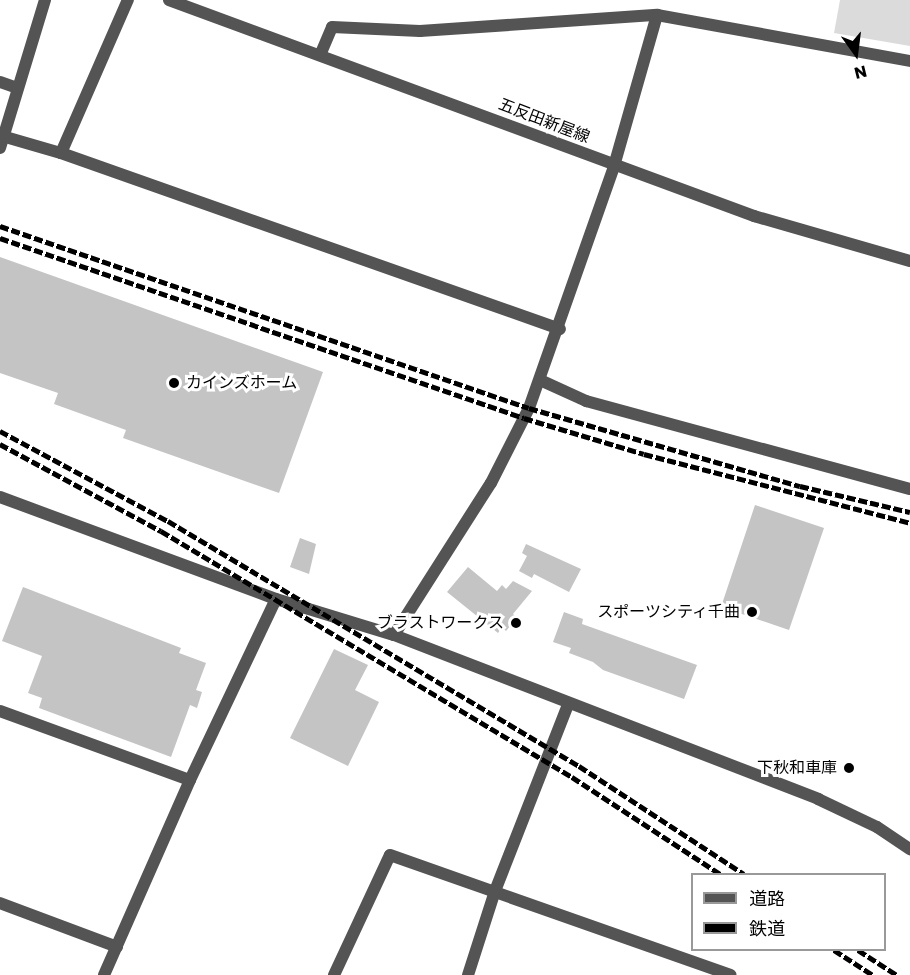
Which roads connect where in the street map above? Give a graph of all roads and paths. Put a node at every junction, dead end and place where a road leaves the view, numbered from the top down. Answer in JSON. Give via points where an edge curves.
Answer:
{"nodes":[{"id":1,"x":45,"y":0,"type":"edge"},
{"id":2,"x":129,"y":0,"type":"edge"},
{"id":3,"x":169,"y":0,"type":"edge"},
{"id":4,"x":657,"y":15,"type":"junction"},
{"id":5,"x":321,"y":53,"type":"junction"},
{"id":6,"x":910,"y":61,"type":"edge"},
{"id":7,"x":0,"y":82,"type":"edge"},
{"id":8,"x":17,"y":88,"type":"junction"},
{"id":9,"x":1,"y":142,"type":"edge"},
{"id":10,"x":61,"y":153,"type":"junction"},
{"id":11,"x":614,"y":166,"type":"junction"},
{"id":12,"x":910,"y":261,"type":"edge"},
{"id":13,"x":560,"y":329,"type":"junction"},
{"id":14,"x":540,"y":380,"type":"junction"},
{"id":15,"x":910,"y":489,"type":"edge"},
{"id":16,"x":0,"y":498,"type":"edge"},
{"id":17,"x":276,"y":599,"type":"junction"},
{"id":18,"x":394,"y":635,"type":"junction"},
{"id":19,"x":568,"y":705,"type":"junction"},
{"id":20,"x":0,"y":711,"type":"edge"},
{"id":21,"x":190,"y":780,"type":"junction"},
{"id":22,"x":910,"y":849,"type":"edge"},
{"id":23,"x":495,"y":891,"type":"junction"},
{"id":24,"x":0,"y":903,"type":"edge"},
{"id":25,"x":117,"y":946,"type":"junction"},
{"id":26,"x":104,"y":975,"type":"edge"},
{"id":27,"x":334,"y":975,"type":"edge"},
{"id":28,"x":468,"y":975,"type":"edge"},
{"id":29,"x":731,"y":975,"type":"edge"}],
"edges":[{"from":1,"to":8,"type":"street"},
{"from":2,"to":10,"type":"street"},
{"from":3,"to":5,"type":"street","name":"五反田新屋線"},
{"from":4,"to":5,"type":"street","via":[[420,31],[332,27]]},
{"from":4,"to":6,"type":"street"},
{"from":4,"to":11,"type":"street"},
{"from":5,"to":11,"type":"street","name":"五反田新屋線"},
{"from":7,"to":8,"type":"street"},
{"from":8,"to":9,"type":"street"},
{"from":9,"to":10,"type":"street"},
{"from":10,"to":13,"type":"street"},
{"from":11,"to":12,"type":"street","name":"五反田新屋線","via":[[820,238]]},
{"from":11,"to":13,"type":"street"},
{"from":13,"to":14,"type":"street"},
{"from":14,"to":15,"type":"street","via":[[586,401]]},
{"from":14,"to":18,"type":"street","via":[[491,483]]},
{"from":16,"to":17,"type":"street"},
{"from":17,"to":18,"type":"street"},
{"from":17,"to":21,"type":"street"},
{"from":18,"to":19,"type":"street"},
{"from":19,"to":22,"type":"street","via":[[818,799],[870,823]]},
{"from":19,"to":23,"type":"street"},
{"from":20,"to":21,"type":"street"},
{"from":21,"to":25,"type":"street"},
{"from":23,"to":27,"type":"street","via":[[390,855]]},
{"from":23,"to":28,"type":"street"},
{"from":23,"to":29,"type":"street"},
{"from":24,"to":25,"type":"street"},
{"from":25,"to":26,"type":"street"}]}
